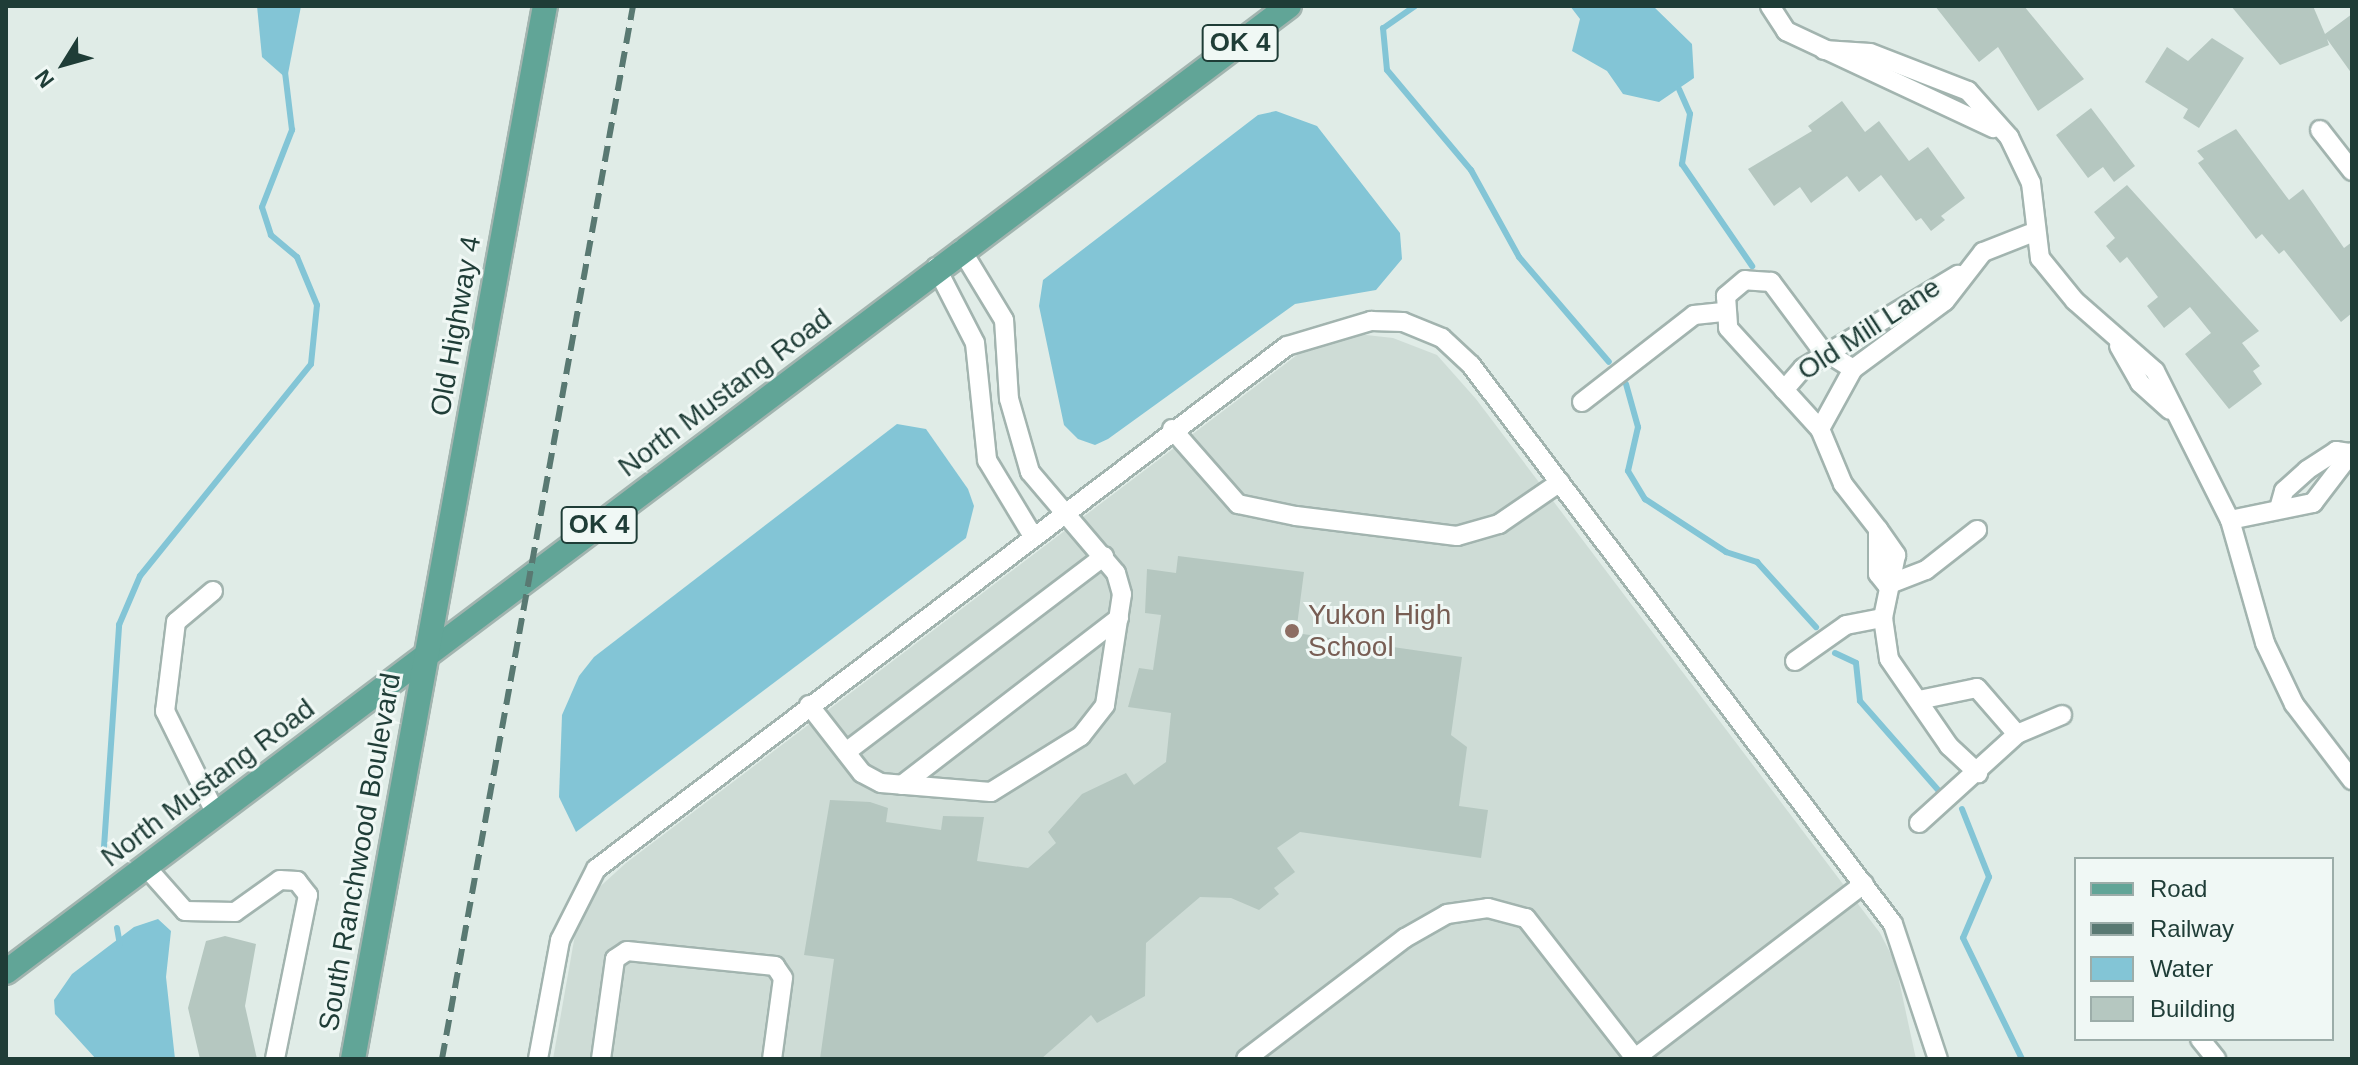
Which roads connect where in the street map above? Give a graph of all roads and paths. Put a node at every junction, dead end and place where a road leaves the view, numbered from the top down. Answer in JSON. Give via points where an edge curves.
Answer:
{"nodes":[{"id":1,"x":545,"y":6,"type":"edge"},
{"id":2,"x":1289,"y":6,"type":"edge"},
{"id":3,"x":1770,"y":6,"type":"edge"},
{"id":4,"x":2320,"y":130,"type":"dead end"},
{"id":5,"x":2352,"y":171,"type":"edge"},
{"id":6,"x":2034,"y":232,"type":"junction"},
{"id":7,"x":961,"y":249,"type":"junction"},
{"id":8,"x":936,"y":267,"type":"junction"},
{"id":9,"x":1958,"y":275,"type":"junction"},
{"id":10,"x":1723,"y":312,"type":"junction"},
{"id":11,"x":1830,"y":356,"type":"junction"},
{"id":12,"x":1853,"y":369,"type":"junction"},
{"id":13,"x":1784,"y":390,"type":"junction"},
{"id":14,"x":1582,"y":402,"type":"dead end"},
{"id":15,"x":1172,"y":429,"type":"junction"},
{"id":16,"x":1820,"y":429,"type":"junction"},
{"id":17,"x":2351,"y":453,"type":"edge"},
{"id":18,"x":1560,"y":482,"type":"junction"},
{"id":19,"x":2280,"y":505,"type":"junction"},
{"id":20,"x":1058,"y":513,"type":"junction"},
{"id":21,"x":2230,"y":520,"type":"junction"},
{"id":22,"x":1977,"y":530,"type":"dead end"},
{"id":23,"x":1031,"y":533,"type":"junction"},
{"id":24,"x":1104,"y":556,"type":"junction"},
{"id":25,"x":1887,"y":585,"type":"junction"},
{"id":26,"x":213,"y":591,"type":"dead end"},
{"id":27,"x":1119,"y":618,"type":"junction"},
{"id":28,"x":1883,"y":618,"type":"junction"},
{"id":29,"x":426,"y":656,"type":"junction"},
{"id":30,"x":1795,"y":661,"type":"dead end"},
{"id":31,"x":1919,"y":700,"type":"junction"},
{"id":32,"x":809,"y":705,"type":"junction"},
{"id":33,"x":2062,"y":715,"type":"dead end"},
{"id":34,"x":2017,"y":734,"type":"junction"},
{"id":35,"x":846,"y":752,"type":"junction"},
{"id":36,"x":1978,"y":773,"type":"junction"},
{"id":37,"x":2352,"y":780,"type":"edge"},
{"id":38,"x":902,"y":785,"type":"junction"},
{"id":39,"x":216,"y":814,"type":"junction"},
{"id":40,"x":1919,"y":823,"type":"dead end"},
{"id":41,"x":146,"y":867,"type":"junction"},
{"id":42,"x":1864,"y":884,"type":"junction"},
{"id":43,"x":6,"y":972,"type":"edge"},
{"id":44,"x":2202,"y":1041,"type":"edge"},
{"id":45,"x":275,"y":1059,"type":"edge"},
{"id":46,"x":353,"y":1059,"type":"edge"},
{"id":47,"x":538,"y":1059,"type":"edge"},
{"id":48,"x":601,"y":1059,"type":"edge"},
{"id":49,"x":772,"y":1059,"type":"edge"},
{"id":50,"x":1246,"y":1059,"type":"edge"},
{"id":51,"x":1634,"y":1059,"type":"edge"},
{"id":52,"x":1938,"y":1059,"type":"edge"},
{"id":53,"x":2216,"y":1059,"type":"edge"}],
"edges":[{"from":1,"to":29,"type":"main road","name":"Old Highway 4"},
{"from":2,"to":7,"type":"main road","name":"North Mustang Road","number":"OK 4"},
{"from":3,"to":6,"type":"street","via":[[1786,31],[1824,50],[1870,53],[1911,78],[1968,91],[2009,137],[2031,183]]},
{"from":4,"to":5,"type":"street"},
{"from":6,"to":9,"type":"street","name":"Old Mill Lane","via":[[1990,247]]},
{"from":6,"to":21,"type":"street","via":[[2040,258],[2155,371]]},
{"from":7,"to":8,"type":"main road","name":"North Mustang Road","number":"OK 4"},
{"from":7,"to":20,"type":"street","via":[[1004,320],[1016,437]]},
{"from":8,"to":23,"type":"street","via":[[975,343],[987,460]]},
{"from":8,"to":29,"type":"main road","name":"North Mustang Road","number":"OK 4"},
{"from":9,"to":11,"type":"street","name":"Old Mill Lane"},
{"from":9,"to":12,"type":"street","name":"Old Mill Lane","via":[[1945,301]]},
{"from":10,"to":11,"type":"street","via":[[1739,283],[1771,282]]},
{"from":10,"to":13,"type":"street","via":[[1758,367]]},
{"from":10,"to":14,"type":"street","via":[[1694,315]]},
{"from":11,"to":12,"type":"street"},
{"from":11,"to":13,"type":"street","name":"Old Mill Lane","via":[[1803,368]]},
{"from":12,"to":16,"type":"street","name":"Old Mill Lane"},
{"from":13,"to":16,"type":"street"},
{"from":15,"to":18,"type":"street","via":[[1238,504],[1296,516],[1470,534],[1499,524]]},
{"from":15,"to":18,"type":"street","via":[[1313,332],[1403,322],[1442,338],[1471,365]]},
{"from":15,"to":20,"type":"street"},
{"from":16,"to":25,"type":"street","via":[[1843,484],[1896,555]]},
{"from":17,"to":19,"type":"street","via":[[2336,451],[2307,470],[2284,491]]},
{"from":17,"to":19,"type":"street","via":[[2313,503]]},
{"from":18,"to":42,"type":"street"},
{"from":19,"to":21,"type":"street"},
{"from":20,"to":23,"type":"street"},
{"from":20,"to":24,"type":"street"},
{"from":21,"to":37,"type":"street","via":[[2265,643],[2294,704]]},
{"from":22,"to":25,"type":"street","via":[[1926,570]]},
{"from":23,"to":32,"type":"street"},
{"from":24,"to":27,"type":"street","via":[[1122,594]]},
{"from":24,"to":35,"type":"street"},
{"from":25,"to":28,"type":"street"},
{"from":26,"to":39,"type":"street","via":[[176,622],[165,711]]},
{"from":27,"to":38,"type":"street"},
{"from":27,"to":38,"type":"street","via":[[1105,705],[1081,736],[991,792]]},
{"from":28,"to":30,"type":"street","via":[[1834,630]]},
{"from":28,"to":31,"type":"street","via":[[1889,659]]},
{"from":29,"to":39,"type":"main road","name":"North Mustang Road"},
{"from":29,"to":46,"type":"main road","name":"South Ranchwood Boulevard"},
{"from":31,"to":34,"type":"street","via":[[1977,688]]},
{"from":31,"to":36,"type":"street"},
{"from":32,"to":35,"type":"street"},
{"from":32,"to":47,"type":"street","via":[[596,869],[560,940]]},
{"from":33,"to":34,"type":"street"},
{"from":34,"to":36,"type":"street"},
{"from":35,"to":38,"type":"street","via":[[862,773]]},
{"from":36,"to":40,"type":"street"},
{"from":39,"to":41,"type":"main road","name":"North Mustang Road"},
{"from":41,"to":43,"type":"main road","name":"North Mustang Road"},
{"from":41,"to":45,"type":"street","via":[[185,911],[235,912],[280,880],[297,881],[308,895]]},
{"from":42,"to":51,"type":"street"},
{"from":42,"to":52,"type":"street","via":[[1903,942],[1919,1017]]},
{"from":44,"to":53,"type":"street"},
{"from":48,"to":49,"type":"street","via":[[615,959],[627,951],[775,966],[783,978]]},
{"from":50,"to":51,"type":"street","via":[[1405,938],[1447,914],[1488,908],[1526,918]]}]}
